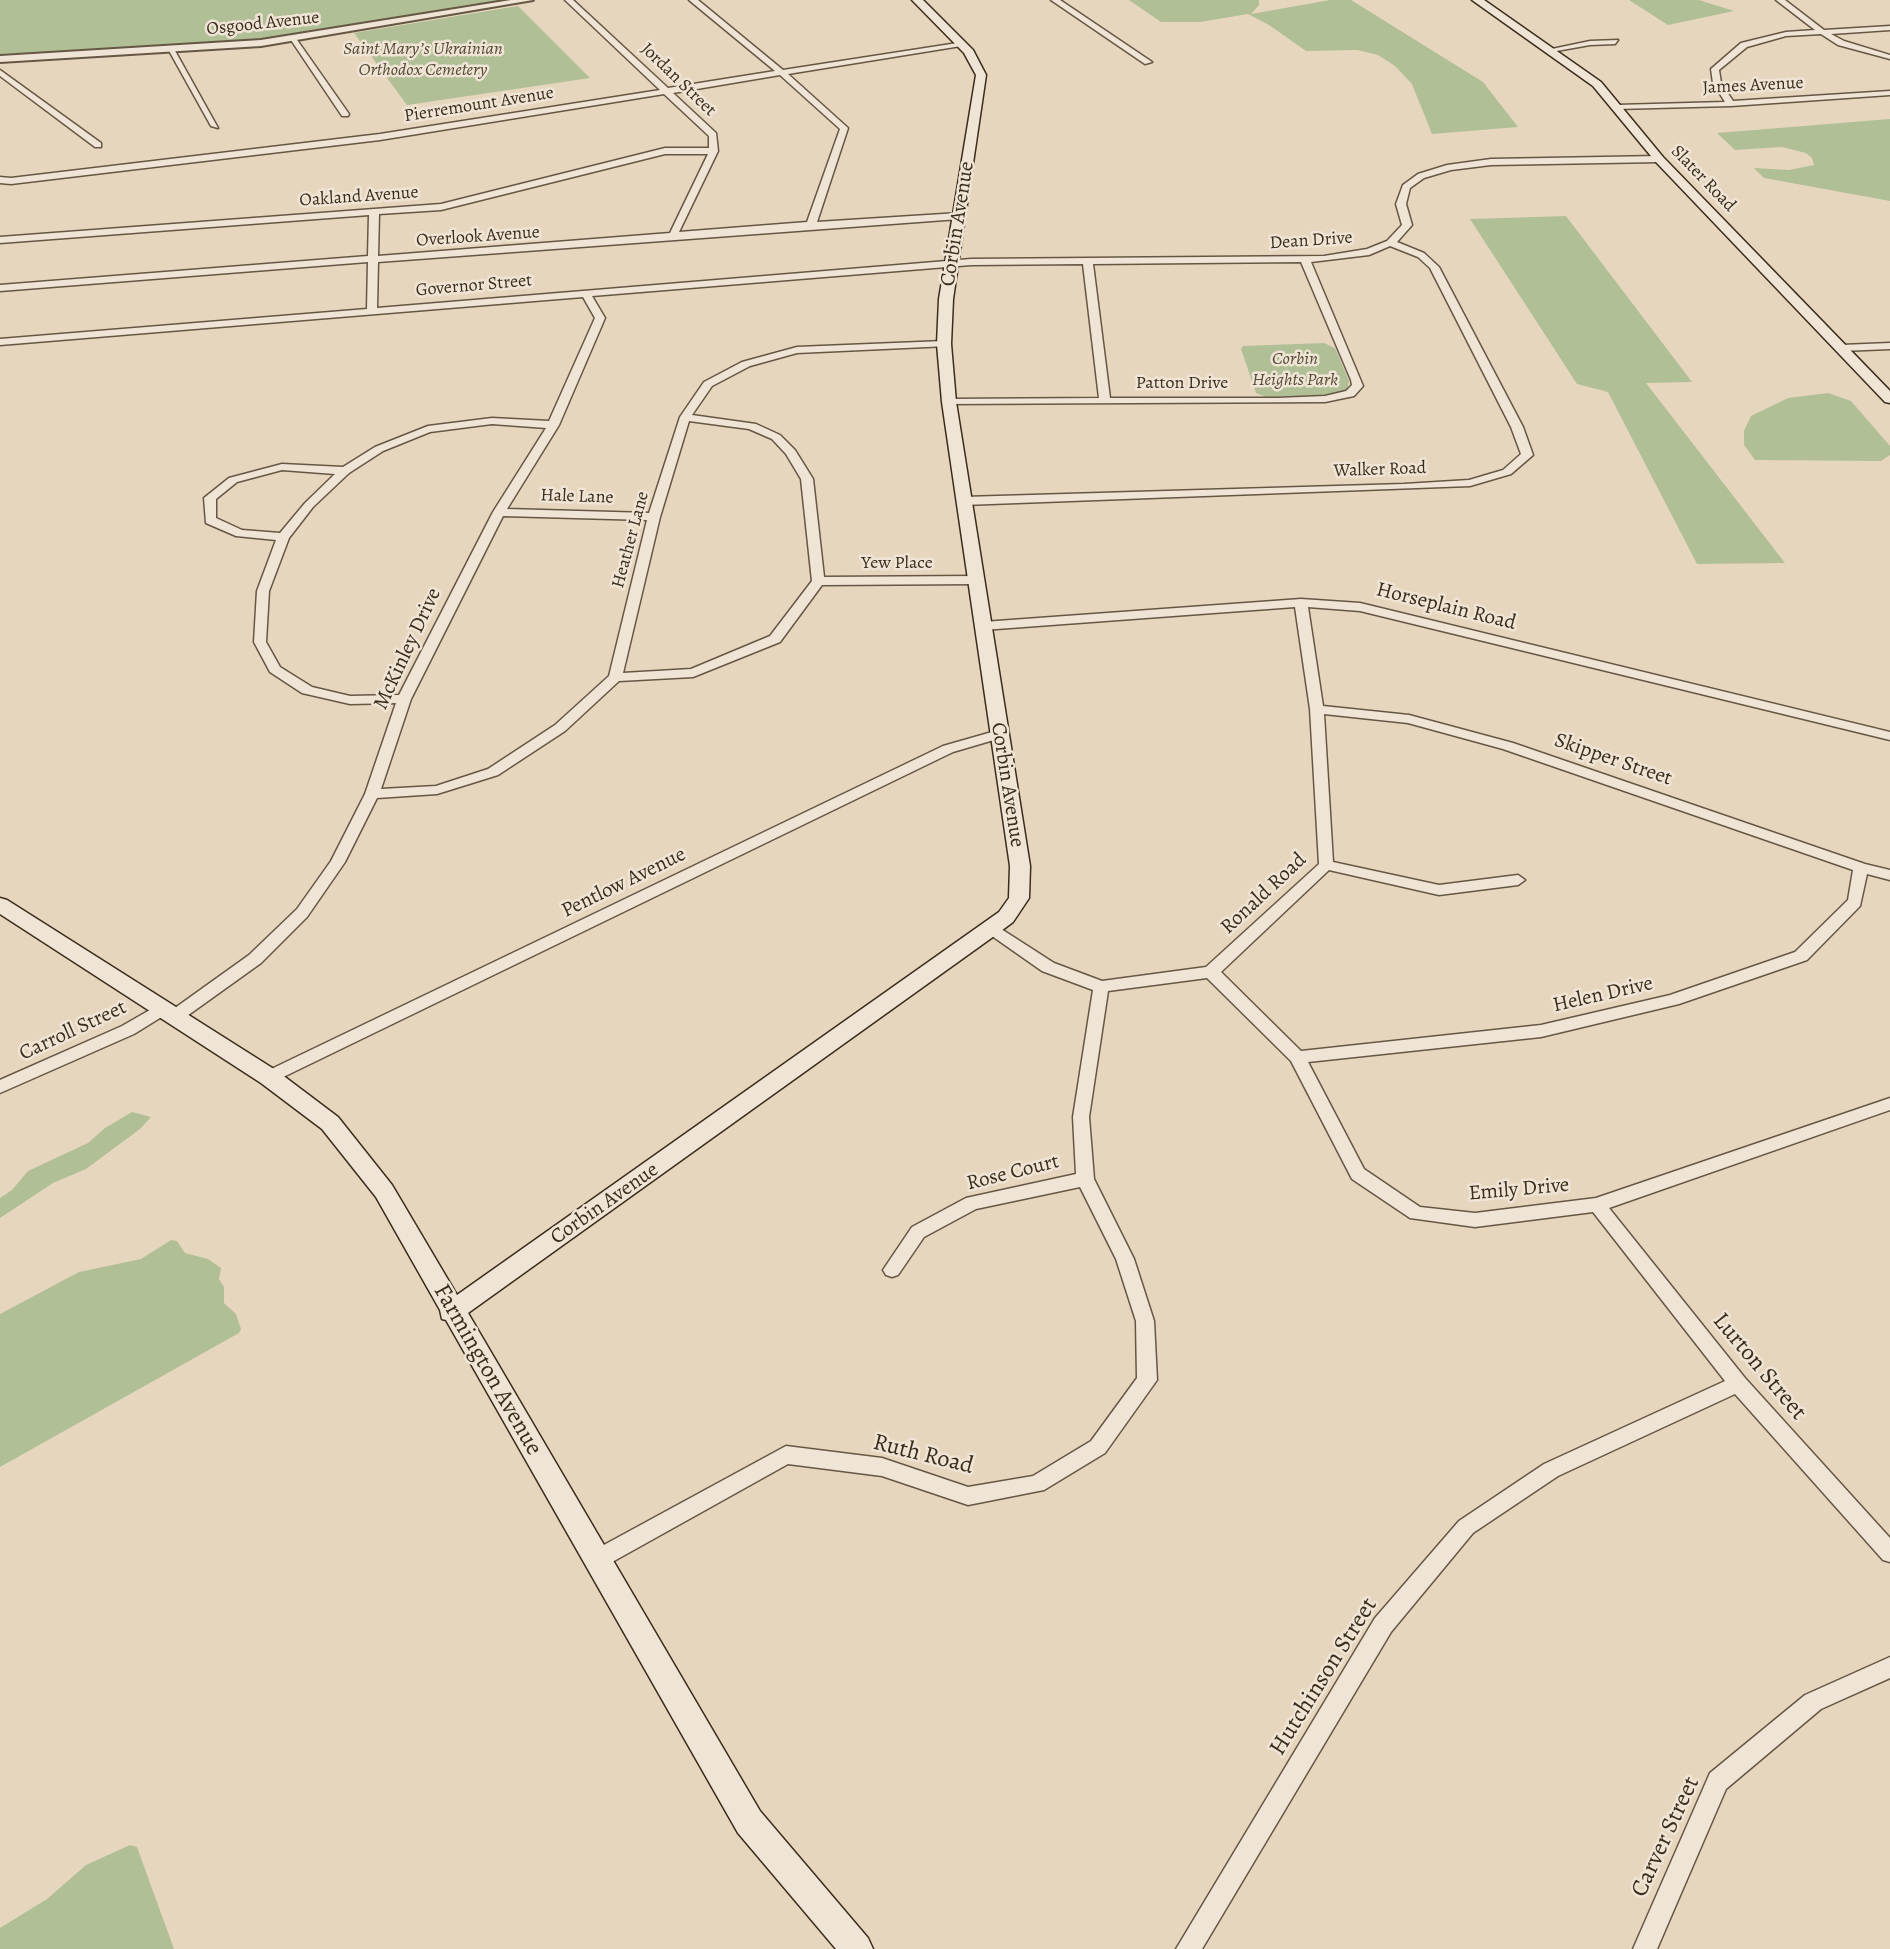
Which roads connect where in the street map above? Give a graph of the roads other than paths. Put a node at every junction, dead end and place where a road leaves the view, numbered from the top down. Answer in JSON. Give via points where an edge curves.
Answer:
{"nodes":[{"id":1,"x":528,"y":0,"type":"edge"},
{"id":2,"x":569,"y":0,"type":"edge"},
{"id":3,"x":692,"y":0,"type":"edge"},
{"id":4,"x":917,"y":0,"type":"edge"},
{"id":5,"x":1055,"y":0,"type":"edge"},
{"id":6,"x":1477,"y":0,"type":"edge"},
{"id":7,"x":1780,"y":0,"type":"edge"},
{"id":8,"x":1890,"y":28,"type":"edge"},
{"id":9,"x":1821,"y":31,"type":"junction"},
{"id":10,"x":292,"y":39,"type":"junction"},
{"id":11,"x":1615,"y":42,"type":"dead end"},
{"id":12,"x":961,"y":44,"type":"junction"},
{"id":13,"x":170,"y":48,"type":"junction"},
{"id":14,"x":1551,"y":50,"type":"junction"},
{"id":15,"x":1890,"y":57,"type":"edge"},
{"id":16,"x":0,"y":59,"type":"edge"},
{"id":17,"x":1147,"y":62,"type":"dead end"},
{"id":18,"x":0,"y":72,"type":"edge"},
{"id":19,"x":782,"y":73,"type":"junction"},
{"id":20,"x":669,"y":91,"type":"junction"},
{"id":21,"x":1890,"y":93,"type":"edge"},
{"id":22,"x":1731,"y":104,"type":"junction"},
{"id":23,"x":1617,"y":107,"type":"junction"},
{"id":24,"x":345,"y":114,"type":"dead end"},
{"id":25,"x":215,"y":126,"type":"dead end"},
{"id":26,"x":97,"y":145,"type":"dead end"},
{"id":27,"x":715,"y":151,"type":"junction"},
{"id":28,"x":1659,"y":159,"type":"junction"},
{"id":29,"x":0,"y":180,"type":"edge"},
{"id":30,"x":374,"y":212,"type":"junction"},
{"id":31,"x":959,"y":216,"type":"junction"},
{"id":32,"x":811,"y":225,"type":"junction"},
{"id":33,"x":672,"y":237,"type":"junction"},
{"id":34,"x":0,"y":240,"type":"edge"},
{"id":35,"x":1390,"y":243,"type":"junction"},
{"id":36,"x":1305,"y":260,"type":"junction"},
{"id":37,"x":373,"y":261,"type":"junction"},
{"id":38,"x":1088,"y":263,"type":"junction"},
{"id":39,"x":951,"y":265,"type":"junction"},
{"id":40,"x":0,"y":288,"type":"edge"},
{"id":41,"x":586,"y":294,"type":"junction"},
{"id":42,"x":372,"y":312,"type":"junction"},
{"id":43,"x":0,"y":342,"type":"edge"},
{"id":44,"x":944,"y":344,"type":"junction"},
{"id":45,"x":1890,"y":346,"type":"edge"},
{"id":46,"x":1845,"y":352,"type":"junction"},
{"id":47,"x":1890,"y":354,"type":"edge"},
{"id":48,"x":1890,"y":399,"type":"edge"},
{"id":49,"x":1105,"y":401,"type":"junction"},
{"id":50,"x":949,"y":402,"type":"junction"},
{"id":51,"x":685,"y":417,"type":"junction"},
{"id":52,"x":553,"y":425,"type":"junction"},
{"id":53,"x":345,"y":471,"type":"junction"},
{"id":54,"x":964,"y":501,"type":"junction"},
{"id":55,"x":499,"y":512,"type":"junction"},
{"id":56,"x":654,"y":517,"type":"junction"},
{"id":57,"x":283,"y":537,"type":"junction"},
{"id":58,"x":818,"y":580,"type":"junction"},
{"id":59,"x":976,"y":580,"type":"junction"},
{"id":60,"x":1301,"y":603,"type":"junction"},
{"id":61,"x":983,"y":626,"type":"junction"},
{"id":62,"x":615,"y":677,"type":"junction"},
{"id":63,"x":404,"y":699,"type":"junction"},
{"id":64,"x":1317,"y":709,"type":"junction"},
{"id":65,"x":999,"y":734,"type":"junction"},
{"id":66,"x":1890,"y":736,"type":"edge"},
{"id":67,"x":372,"y":794,"type":"junction"},
{"id":68,"x":1326,"y":865,"type":"junction"},
{"id":69,"x":1861,"y":868,"type":"junction"},
{"id":70,"x":1890,"y":874,"type":"edge"},
{"id":71,"x":1518,"y":880,"type":"dead end"},
{"id":72,"x":0,"y":905,"type":"edge"},
{"id":73,"x":990,"y":929,"type":"junction"},
{"id":74,"x":1211,"y":972,"type":"junction"},
{"id":75,"x":1101,"y":987,"type":"junction"},
{"id":76,"x":168,"y":1013,"type":"junction"},
{"id":77,"x":1297,"y":1057,"type":"junction"},
{"id":78,"x":269,"y":1077,"type":"junction"},
{"id":79,"x":0,"y":1087,"type":"edge"},
{"id":80,"x":1890,"y":1104,"type":"edge"},
{"id":81,"x":1085,"y":1179,"type":"junction"},
{"id":82,"x":1597,"y":1205,"type":"junction"},
{"id":83,"x":892,"y":1270,"type":"dead end"},
{"id":84,"x":451,"y":1312,"type":"junction"},
{"id":85,"x":1738,"y":1384,"type":"junction"},
{"id":86,"x":1890,"y":1553,"type":"edge"},
{"id":87,"x":598,"y":1559,"type":"junction"},
{"id":88,"x":1890,"y":1667,"type":"edge"},
{"id":89,"x":857,"y":1949,"type":"edge"},
{"id":90,"x":1188,"y":1949,"type":"edge"},
{"id":91,"x":1645,"y":1949,"type":"edge"}],
"edges":[{"from":1,"to":10,"type":"street","name":"Osgood Avenue"},
{"from":2,"to":20,"type":"street","name":"Jordan Street"},
{"from":3,"to":19,"type":"street"},
{"from":4,"to":12,"type":"main road","name":"Corbin Avenue"},
{"from":5,"to":17,"type":"street"},
{"from":6,"to":14,"type":"main road","name":"Slater Road"},
{"from":7,"to":9,"type":"street"},
{"from":8,"to":9,"type":"street"},
{"from":9,"to":15,"type":"street","via":[[1850,46]]},
{"from":9,"to":22,"type":"street","via":[[1765,37],[1744,45],[1715,69],[1717,83]]},
{"from":10,"to":13,"type":"street","name":"Osgood Avenue"},
{"from":10,"to":24,"type":"street"},
{"from":11,"to":14,"type":"street"},
{"from":12,"to":19,"type":"street","name":"Pierremount Avenue"},
{"from":12,"to":31,"type":"main road","name":"Corbin Avenue","via":[[976,62],[981,82]]},
{"from":13,"to":16,"type":"street","name":"Osgood Avenue"},
{"from":13,"to":25,"type":"street"},
{"from":14,"to":23,"type":"main road","name":"Slater Road","via":[[1590,77]]},
{"from":18,"to":26,"type":"street"},
{"from":19,"to":20,"type":"street","name":"Pierremount Avenue"},
{"from":19,"to":32,"type":"street","via":[[844,128]]},
{"from":20,"to":27,"type":"street","name":"Jordan Street","via":[[713,135]]},
{"from":20,"to":29,"type":"street","name":"Pierremount Avenue","via":[[380,137]]},
{"from":21,"to":22,"type":"street","name":"James Avenue"},
{"from":22,"to":23,"type":"street","name":"James Avenue"},
{"from":23,"to":28,"type":"main road","name":"Slater Road"},
{"from":27,"to":30,"type":"street","name":"Oakland Avenue","via":[[665,151],[441,207]]},
{"from":27,"to":33,"type":"street","name":"Jordan Street"},
{"from":28,"to":35,"type":"street","via":[[1491,162],[1421,176],[1406,187],[1401,204],[1407,225]]},
{"from":28,"to":46,"type":"main road","name":"Slater Road"},
{"from":30,"to":34,"type":"street","name":"Oakland Avenue"},
{"from":30,"to":37,"type":"street"},
{"from":31,"to":32,"type":"street","name":"Overlook Avenue"},
{"from":31,"to":39,"type":"main road","name":"Corbin Avenue"},
{"from":32,"to":33,"type":"street","name":"Overlook Avenue"},
{"from":33,"to":37,"type":"street","name":"Overlook Avenue"},
{"from":35,"to":36,"type":"street","name":"Dean Drive","via":[[1354,255]]},
{"from":35,"to":54,"type":"street","name":"Walker Road","via":[[1422,255],[1434,267],[1517,427],[1527,455],[1507,472],[1470,483],[1405,487]]},
{"from":36,"to":38,"type":"street","name":"Dean Drive"},
{"from":36,"to":49,"type":"street","name":"Patton Drive","via":[[1356,380],[1355,390],[1308,400]]},
{"from":37,"to":40,"type":"street","name":"Overlook Avenue"},
{"from":37,"to":42,"type":"street"},
{"from":38,"to":39,"type":"street","name":"Dean Drive"},
{"from":38,"to":49,"type":"street"},
{"from":39,"to":41,"type":"street","name":"Governor Street"},
{"from":39,"to":44,"type":"main road","name":"Corbin Avenue"},
{"from":41,"to":42,"type":"street","name":"Governor Street"},
{"from":41,"to":52,"type":"street","name":"McKinley Drive","via":[[600,318]]},
{"from":42,"to":43,"type":"street","name":"Governor Street"},
{"from":44,"to":50,"type":"main road","name":"Corbin Avenue"},
{"from":44,"to":51,"type":"street","name":"Heather Lane","via":[[797,351],[746,364],[708,384]]},
{"from":45,"to":46,"type":"street"},
{"from":46,"to":47,"type":"street"},
{"from":46,"to":48,"type":"main road","name":"Slater Road"},
{"from":49,"to":50,"type":"street","name":"Patton Drive"},
{"from":50,"to":54,"type":"main road","name":"Corbin Avenue"},
{"from":51,"to":56,"type":"street","name":"Heather Lane"},
{"from":51,"to":58,"type":"street","via":[[752,426],[776,437],[791,452],[807,479]]},
{"from":52,"to":53,"type":"street","via":[[492,421],[428,429],[379,449]]},
{"from":52,"to":55,"type":"street","name":"McKinley Drive"},
{"from":53,"to":57,"type":"street"},
{"from":53,"to":57,"type":"street","via":[[282,467],[233,480],[210,498],[210,520],[240,533]]},
{"from":54,"to":59,"type":"main road","name":"Corbin Avenue"},
{"from":55,"to":56,"type":"street","name":"Hale Lane"},
{"from":55,"to":63,"type":"street","name":"McKinley Drive"},
{"from":56,"to":62,"type":"street","name":"Heather Lane"},
{"from":57,"to":63,"type":"street","via":[[263,591],[260,629],[260,642],[275,669],[307,690],[350,700]]},
{"from":58,"to":59,"type":"street","name":"Yew Place"},
{"from":58,"to":62,"type":"street","via":[[775,639],[693,673]]},
{"from":59,"to":61,"type":"main road","name":"Corbin Avenue"},
{"from":60,"to":61,"type":"street","name":"Horseplain Road"},
{"from":60,"to":64,"type":"street","name":"Ronald Road"},
{"from":60,"to":66,"type":"street","name":"Horseplain Road","via":[[1360,607]]},
{"from":61,"to":65,"type":"main road","name":"Corbin Avenue"},
{"from":62,"to":67,"type":"street","via":[[560,728],[493,772],[438,790]]},
{"from":63,"to":67,"type":"street","name":"McKinley Drive"},
{"from":64,"to":68,"type":"street","name":"Ronald Road"},
{"from":64,"to":69,"type":"street","name":"Skipper Street","via":[[1409,719],[1508,746]]},
{"from":65,"to":73,"type":"main road","name":"Corbin Avenue","via":[[1021,887],[1014,907]]},
{"from":65,"to":78,"type":"street","name":"Pentlow Avenue","via":[[948,749]]},
{"from":67,"to":76,"type":"street","name":"McKinley Drive","via":[[338,862],[302,913],[247,965]]},
{"from":68,"to":71,"type":"street","via":[[1439,890]]},
{"from":68,"to":74,"type":"street","name":"Ronald Road"},
{"from":69,"to":70,"type":"street","name":"Skipper Street"},
{"from":69,"to":77,"type":"street","name":"Helen Drive","via":[[1855,902],[1801,956],[1672,1000],[1541,1031]]},
{"from":72,"to":76,"type":"main road","name":"Farmington Avenue"},
{"from":73,"to":75,"type":"street","via":[[1048,967]]},
{"from":73,"to":84,"type":"main road","name":"Corbin Avenue"},
{"from":74,"to":75,"type":"street"},
{"from":74,"to":77,"type":"street","name":"Emily Drive"},
{"from":75,"to":81,"type":"street","name":"Ruth Road","via":[[1081,1117]]},
{"from":76,"to":78,"type":"main road","name":"Farmington Avenue"},
{"from":76,"to":79,"type":"street","name":"Carroll Street"},
{"from":77,"to":82,"type":"street","name":"Emily Drive","via":[[1358,1174],[1416,1213],[1475,1220]]},
{"from":78,"to":84,"type":"main road","name":"Farmington Avenue","via":[[330,1123],[384,1191]]},
{"from":80,"to":82,"type":"street","name":"Emily Drive"},
{"from":81,"to":83,"type":"street","name":"Rose Court","via":[[972,1203],[918,1232]]},
{"from":81,"to":87,"type":"street","name":"Ruth Road","via":[[1125,1259],[1145,1332],[1147,1380],[1098,1447],[1037,1484],[968,1496],[882,1467],[786,1455]]},
{"from":82,"to":85,"type":"street","name":"Lurton Street"},
{"from":84,"to":87,"type":"main road","name":"Farmington Avenue"},
{"from":85,"to":86,"type":"street","name":"Lurton Street"},
{"from":85,"to":90,"type":"street","name":"Hutchinson Street","via":[[1551,1470],[1466,1527],[1384,1625]]},
{"from":87,"to":89,"type":"main road","name":"Farmington Avenue","via":[[748,1822]]},
{"from":88,"to":91,"type":"street","name":"Carver Street","via":[[1813,1702],[1718,1781]]}]}
